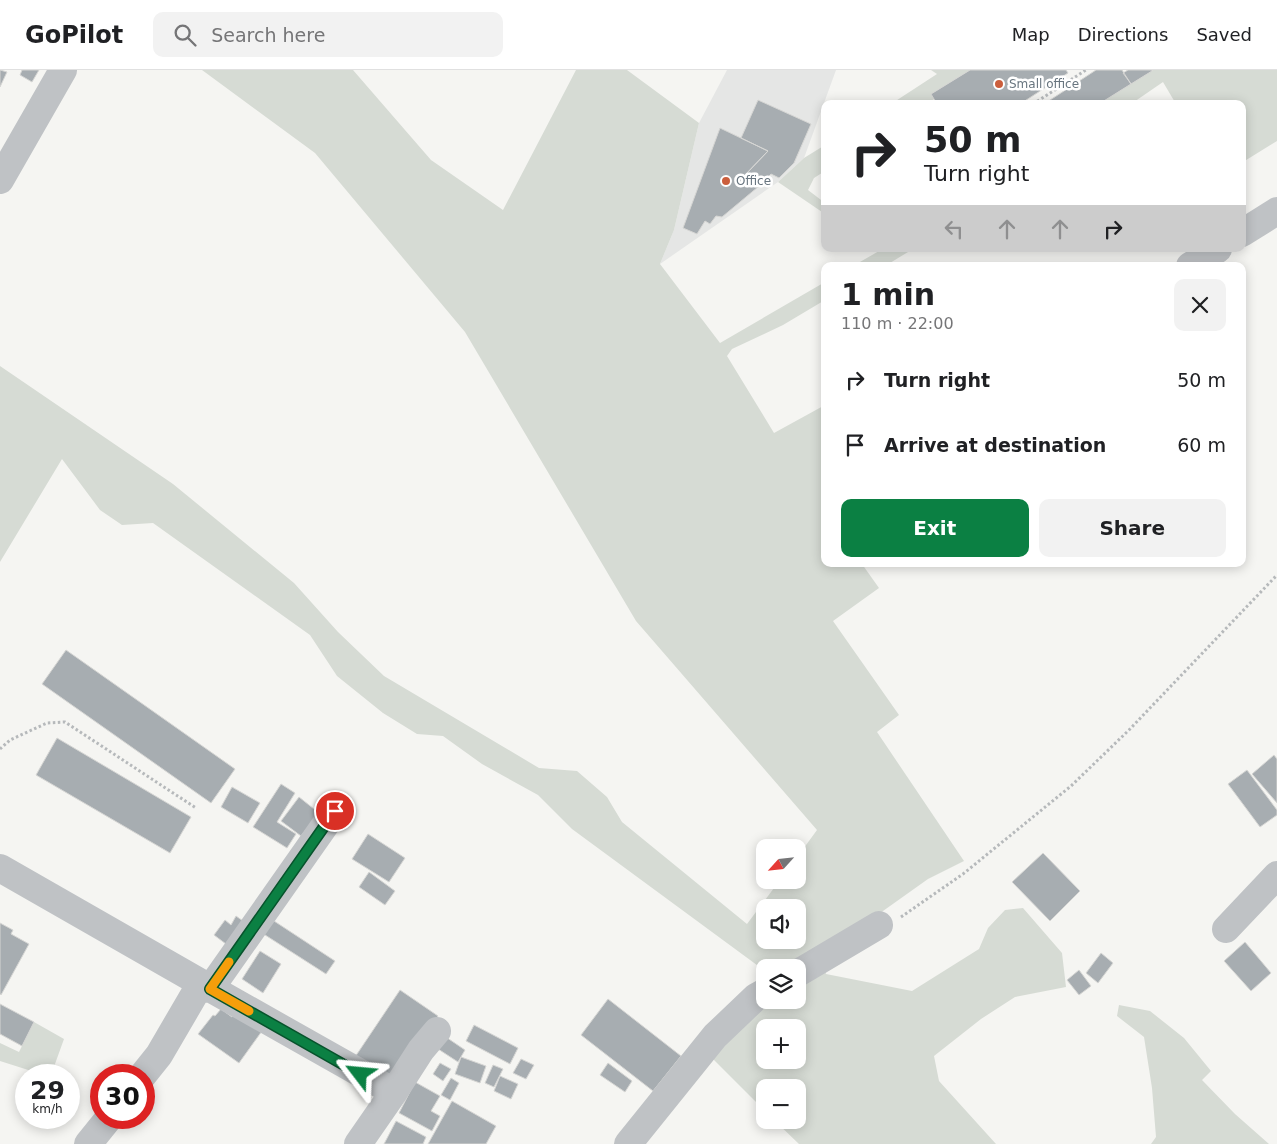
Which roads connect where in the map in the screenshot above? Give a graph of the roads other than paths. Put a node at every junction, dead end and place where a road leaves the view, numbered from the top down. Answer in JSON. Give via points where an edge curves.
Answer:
{"nodes":[{"id":1,"x":63,"y":70,"type":"edge"},
{"id":2,"x":0,"y":180,"type":"edge"},
{"id":3,"x":1277,"y":211,"type":"edge"},
{"id":4,"x":1246,"y":230,"type":"edge"},
{"id":5,"x":1213,"y":252,"type":"edge"},
{"id":6,"x":1197,"y":262,"type":"edge"},
{"id":7,"x":335,"y":811,"type":"dead end"},
{"id":8,"x":0,"y":868,"type":"edge"},
{"id":9,"x":1277,"y":875,"type":"edge"},
{"id":10,"x":886,"y":924,"type":"road end"},
{"id":11,"x":1226,"y":929,"type":"dead end"},
{"id":12,"x":806,"y":969,"type":"edge"},
{"id":13,"x":206,"y":986,"type":"junction"},
{"id":14,"x":756,"y":997,"type":"edge"},
{"id":15,"x":437,"y":1032,"type":"dead end"},
{"id":16,"x":151,"y":1064,"type":"edge"},
{"id":17,"x":394,"y":1092,"type":"junction"},
{"id":18,"x":100,"y":1129,"type":"edge"},
{"id":19,"x":88,"y":1144,"type":"edge"},
{"id":20,"x":358,"y":1144,"type":"edge"},
{"id":21,"x":628,"y":1144,"type":"edge"}],
"edges":[{"from":1,"to":2,"type":"street"},
{"from":3,"to":4,"type":"street"},
{"from":5,"to":6,"type":"street"},
{"from":7,"to":13,"type":"street"},
{"from":8,"to":13,"type":"street"},
{"from":9,"to":11,"type":"street"},
{"from":10,"to":12,"type":"street"},
{"from":13,"to":16,"type":"street"},
{"from":13,"to":17,"type":"street"},
{"from":14,"to":21,"type":"street","via":[[715,1036]]},
{"from":15,"to":17,"type":"street","via":[[421,1050]]},
{"from":17,"to":20,"type":"street"},
{"from":18,"to":19,"type":"street"}]}
